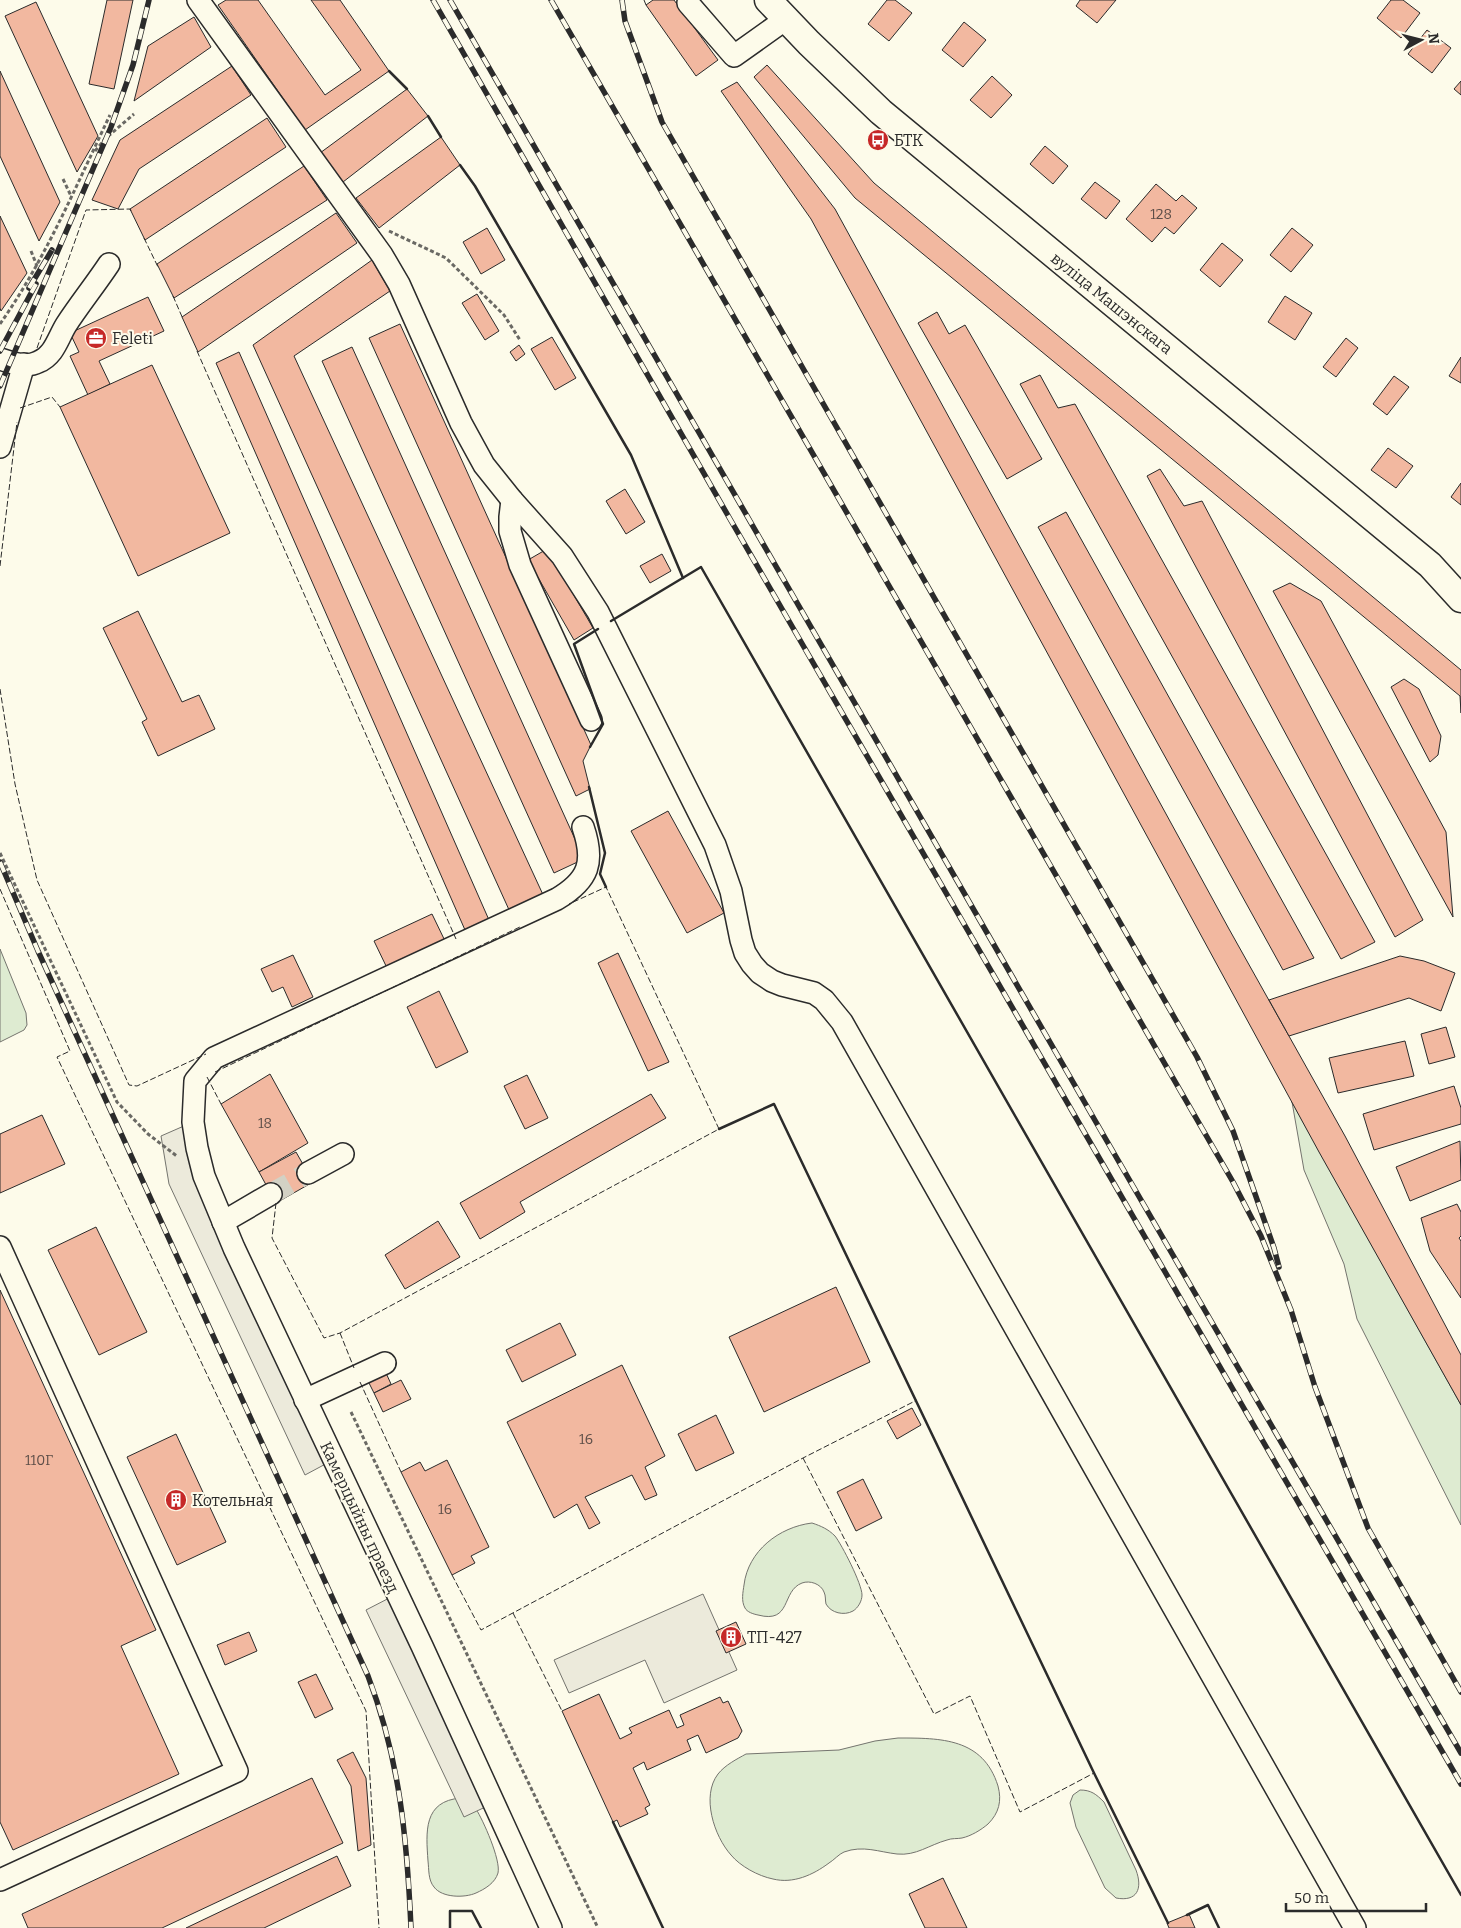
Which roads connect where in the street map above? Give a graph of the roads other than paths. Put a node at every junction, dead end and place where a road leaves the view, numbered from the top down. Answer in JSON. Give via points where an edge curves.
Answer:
{"nodes":[{"id":1,"x":198,"y":0,"type":"edge"},
{"id":2,"x":768,"y":0,"type":"edge"},
{"id":3,"x":688,"y":3,"type":"dead end"},
{"id":4,"x":786,"y":19,"type":"junction"},
{"id":5,"x":109,"y":264,"type":"dead end"},
{"id":6,"x":0,"y":360,"type":"edge"},
{"id":7,"x":24,"y":364,"type":"junction"},
{"id":8,"x":0,"y":447,"type":"edge"},
{"id":9,"x":512,"y":500,"type":"junction"},
{"id":10,"x":1461,"y":599,"type":"edge"},
{"id":11,"x":590,"y":720,"type":"dead end"},
{"id":12,"x":583,"y":827,"type":"dead end"},
{"id":13,"x":343,"y":1154,"type":"dead end"},
{"id":14,"x":308,"y":1173,"type":"tunnel mouth"},
{"id":15,"x":271,"y":1194,"type":"tunnel mouth"},
{"id":16,"x":223,"y":1222,"type":"junction"},
{"id":17,"x":0,"y":1247,"type":"edge"},
{"id":18,"x":385,"y":1363,"type":"dead end"},
{"id":19,"x":305,"y":1400,"type":"junction"},
{"id":20,"x":0,"y":1880,"type":"edge"},
{"id":21,"x":551,"y":1928,"type":"edge"},
{"id":22,"x":1355,"y":1928,"type":"edge"}],
"edges":[{"from":1,"to":9,"type":"street","via":[[391,268],[472,445]]},
{"from":2,"to":4,"type":"main road","name":"вуліца Машэнскага"},
{"from":3,"to":4,"type":"street","via":[[734,56]]},
{"from":4,"to":10,"type":"main road","name":"вуліца Машэнскага","via":[[881,112],[1430,565]]},
{"from":5,"to":7,"type":"street","via":[[52,351],[36,364]]},
{"from":6,"to":7,"type":"street"},
{"from":7,"to":8,"type":"street"},
{"from":9,"to":11,"type":"street","via":[[510,531],[520,566]]},
{"from":9,"to":22,"type":"street","via":[[562,556],[609,632],[715,845],[748,958],[760,973],[772,980],[814,993],[842,1022]]},
{"from":12,"to":16,"type":"street","name":"Камерцыйны праезд","via":[[588,841],[587,870],[581,882],[570,891],[214,1058],[195,1081],[193,1122],[204,1176]]},
{"from":13,"to":14,"type":"street"},
{"from":15,"to":16,"type":"street"},
{"from":16,"to":19,"type":"street","name":"Камерцыйны праезд"},
{"from":17,"to":20,"type":"street","via":[[237,1771]]},
{"from":18,"to":19,"type":"street"},
{"from":19,"to":21,"type":"street","name":"Камерцыйны праезд"}]}
